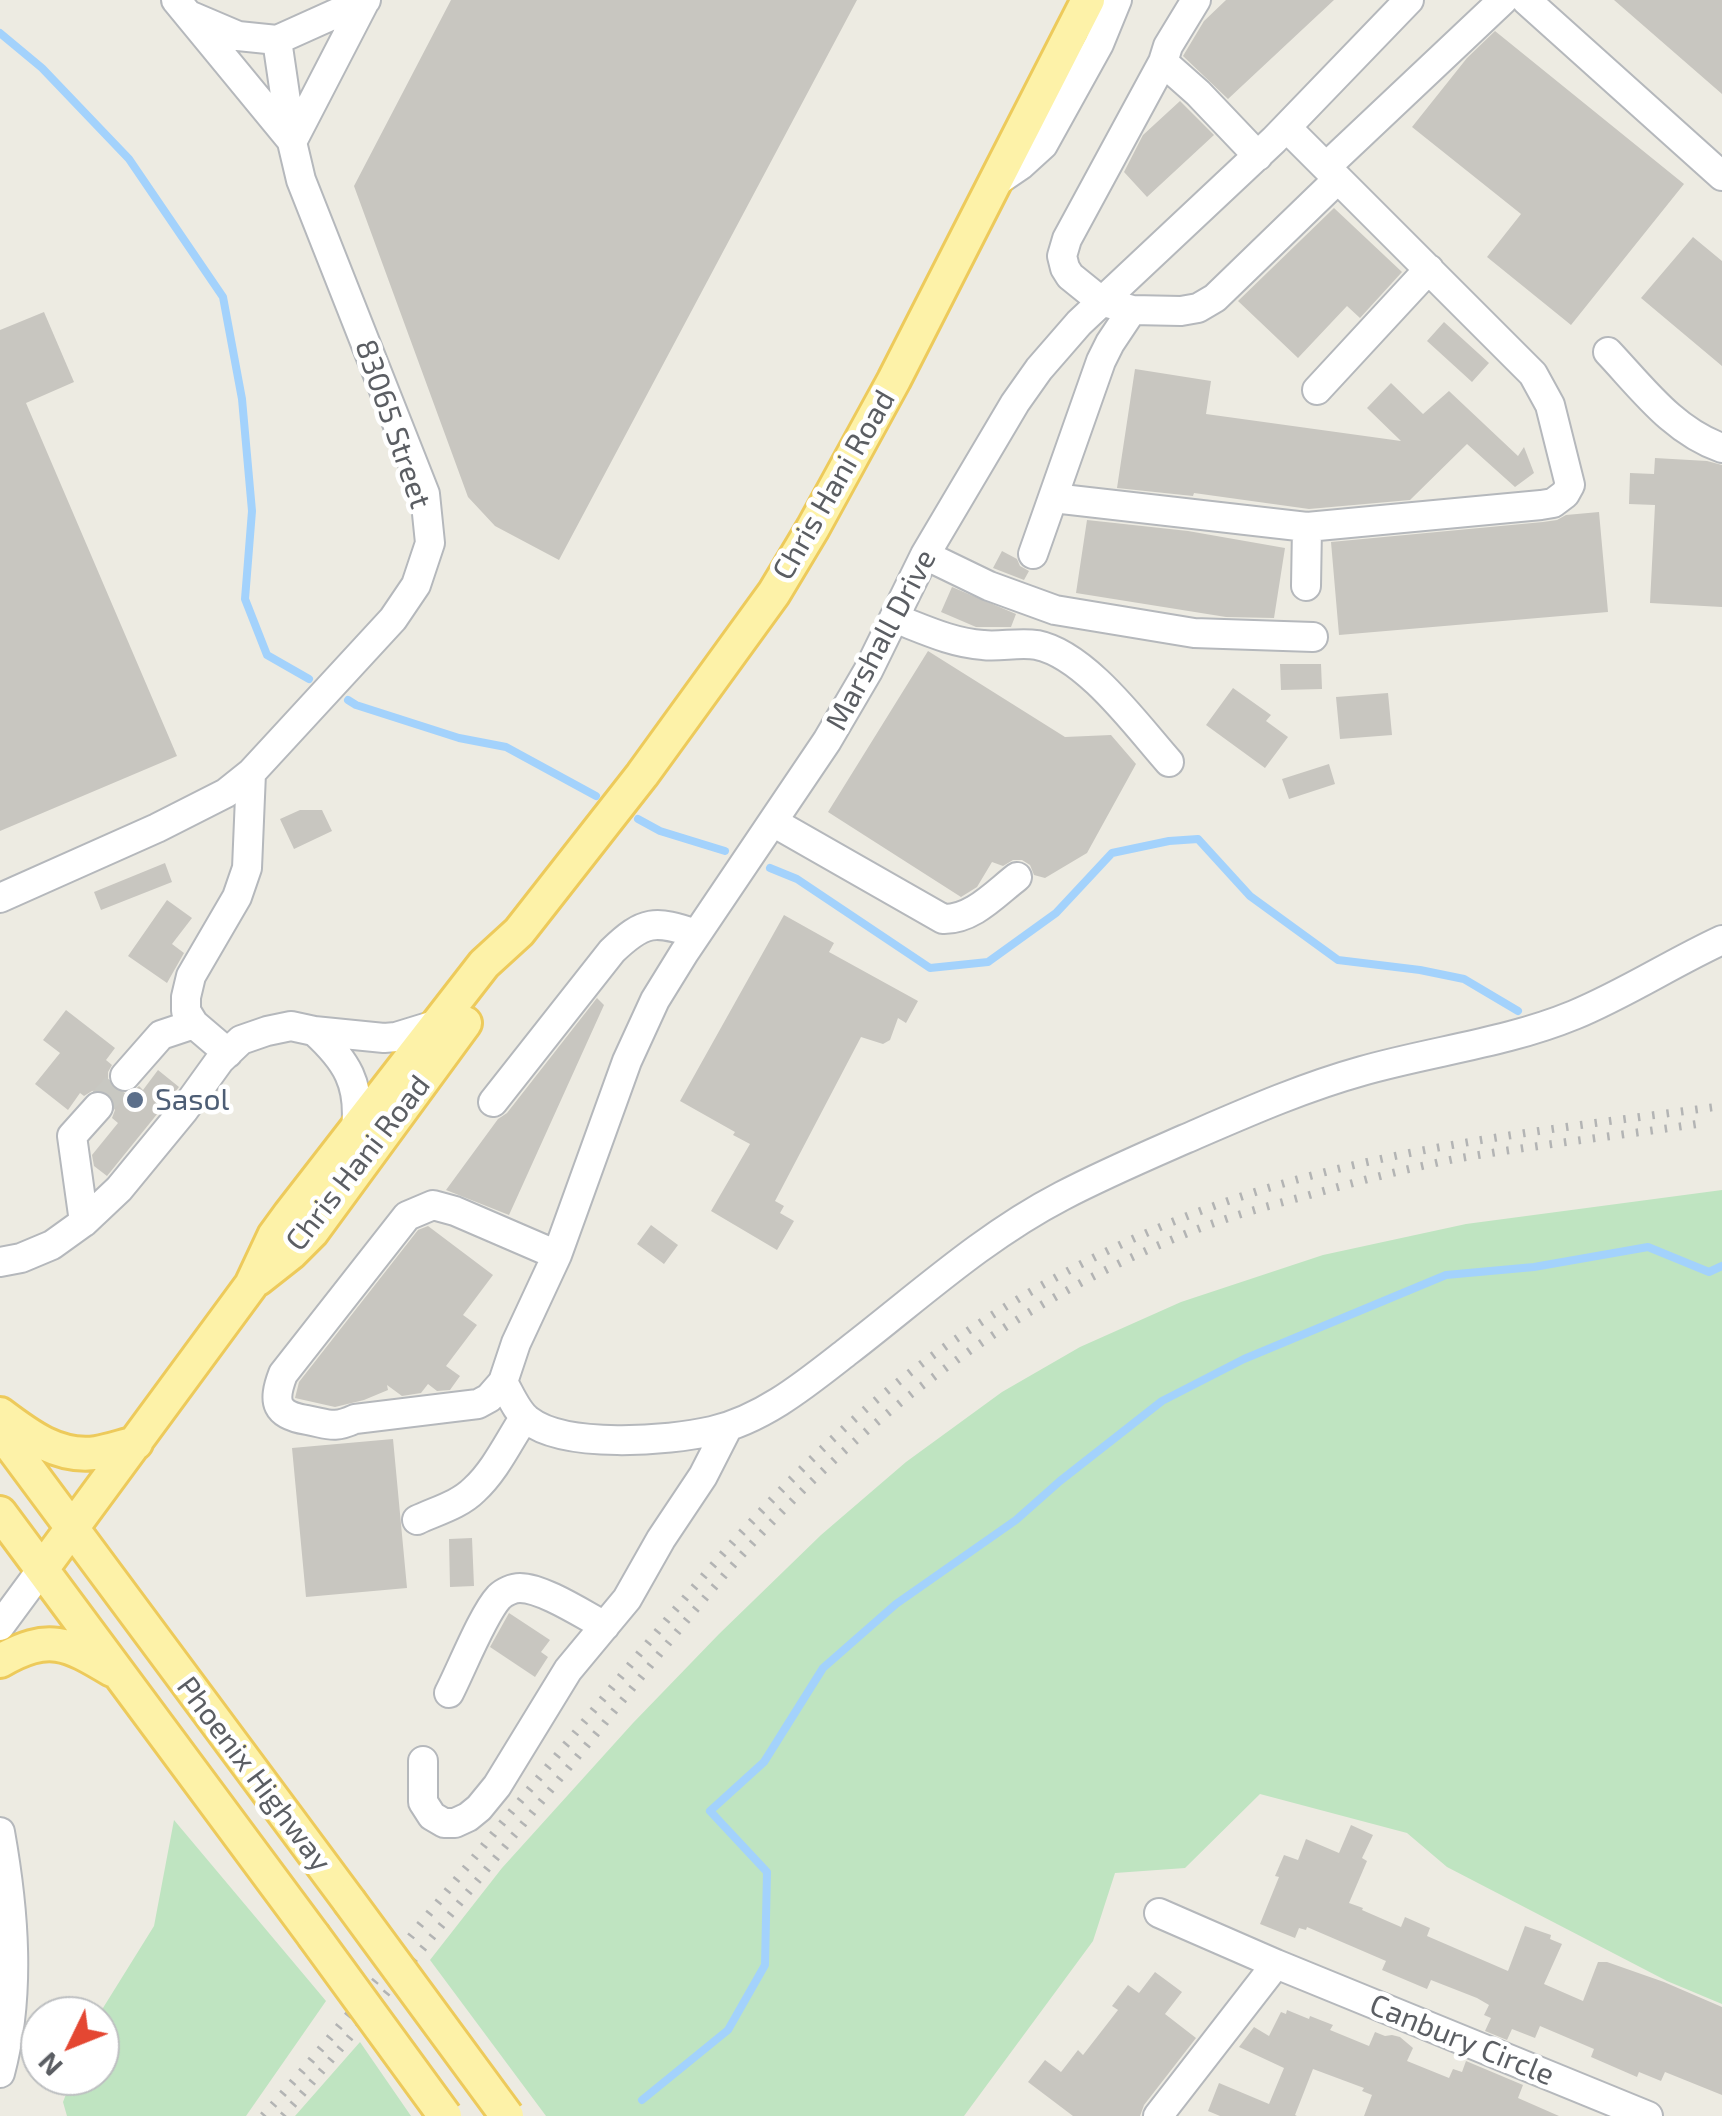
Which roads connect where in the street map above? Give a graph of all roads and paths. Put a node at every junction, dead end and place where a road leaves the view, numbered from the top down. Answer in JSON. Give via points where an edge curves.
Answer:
{"nodes":[{"id":1,"x":366,"y":0,"type":"edge"},
{"id":2,"x":1088,"y":0,"type":"edge"},
{"id":3,"x":1117,"y":0,"type":"edge"},
{"id":4,"x":1196,"y":0,"type":"edge"},
{"id":5,"x":1409,"y":0,"type":"edge"},
{"id":6,"x":1504,"y":0,"type":"edge"},
{"id":7,"x":1526,"y":0,"type":"edge"},
{"id":8,"x":184,"y":8,"type":"edge"},
{"id":9,"x":277,"y":40,"type":"junction"},
{"id":10,"x":1164,"y":62,"type":"junction"},
{"id":11,"x":1287,"y":128,"type":"junction"},
{"id":12,"x":292,"y":142,"type":"junction"},
{"id":13,"x":1258,"y":156,"type":"junction"},
{"id":14,"x":1332,"y":173,"type":"junction"},
{"id":15,"x":1722,"y":176,"type":"edge"},
{"id":16,"x":996,"y":182,"type":"junction"},
{"id":17,"x":1430,"y":269,"type":"junction"},
{"id":18,"x":1101,"y":301,"type":"junction"},
{"id":19,"x":1132,"y":310,"type":"junction"},
{"id":20,"x":1608,"y":352,"type":"dead end"},
{"id":21,"x":1318,"y":390,"type":"dead end"},
{"id":22,"x":1722,"y":448,"type":"edge"},
{"id":23,"x":1053,"y":498,"type":"junction"},
{"id":24,"x":1307,"y":527,"type":"junction"},
{"id":25,"x":1033,"y":554,"type":"dead end"},
{"id":26,"x":925,"y":555,"type":"junction"},
{"id":27,"x":1306,"y":586,"type":"dead end"},
{"id":28,"x":894,"y":618,"type":"junction"},
{"id":29,"x":1313,"y":637,"type":"dead end"},
{"id":30,"x":1169,"y":762,"type":"dead end"},
{"id":31,"x":251,"y":774,"type":"junction"},
{"id":32,"x":773,"y":822,"type":"junction"},
{"id":33,"x":1016,"y":877,"type":"dead end"},
{"id":34,"x":0,"y":898,"type":"edge"},
{"id":35,"x":519,"y":932,"type":"junction"},
{"id":36,"x":696,"y":934,"type":"junction"},
{"id":37,"x":1722,"y":940,"type":"edge"},
{"id":38,"x":194,"y":1024,"type":"junction"},
{"id":39,"x":436,"y":1025,"type":"junction"},
{"id":40,"x":314,"y":1031,"type":"junction"},
{"id":41,"x":228,"y":1053,"type":"junction"},
{"id":42,"x":125,"y":1076,"type":"tunnel mouth"},
{"id":43,"x":493,"y":1102,"type":"dead end"},
{"id":44,"x":98,"y":1108,"type":"tunnel mouth"},
{"id":45,"x":356,"y":1130,"type":"junction"},
{"id":46,"x":84,"y":1222,"type":"junction"},
{"id":47,"x":557,"y":1255,"type":"junction"},
{"id":48,"x":0,"y":1262,"type":"edge"},
{"id":49,"x":251,"y":1285,"type":"junction"},
{"id":50,"x":504,"y":1382,"type":"junction"},
{"id":51,"x":0,"y":1414,"type":"edge"},
{"id":52,"x":524,"y":1418,"type":"junction"},
{"id":53,"x":728,"y":1426,"type":"junction"},
{"id":54,"x":0,"y":1432,"type":"edge"},
{"id":55,"x":136,"y":1442,"type":"junction"},
{"id":56,"x":0,"y":1513,"type":"edge"},
{"id":57,"x":417,"y":1520,"type":"dead end"},
{"id":58,"x":72,"y":1530,"type":"junction"},
{"id":59,"x":42,"y":1569,"type":"junction"},
{"id":60,"x":0,"y":1626,"type":"edge"},
{"id":61,"x":605,"y":1626,"type":"junction"},
{"id":62,"x":0,"y":1661,"type":"edge"},
{"id":63,"x":120,"y":1675,"type":"junction"},
{"id":64,"x":449,"y":1694,"type":"dead end"},
{"id":65,"x":423,"y":1761,"type":"dead end"},
{"id":66,"x":0,"y":1832,"type":"edge"},
{"id":67,"x":1159,"y":1913,"type":"dead end"},
{"id":68,"x":1276,"y":1964,"type":"junction"},
{"id":69,"x":0,"y":2073,"type":"edge"},
{"id":70,"x":446,"y":2116,"type":"edge"},
{"id":71,"x":507,"y":2116,"type":"edge"},
{"id":72,"x":1158,"y":2116,"type":"edge"},
{"id":73,"x":1648,"y":2116,"type":"edge"}],
"edges":[{"from":1,"to":9,"type":"street"},
{"from":1,"to":12,"type":"street"},
{"from":2,"to":16,"type":"main road","name":"Chris Hani Road"},
{"from":3,"to":16,"type":"street","via":[[1043,145]]},
{"from":4,"to":10,"type":"street"},
{"from":5,"to":11,"type":"street","name":"Marshall Drive"},
{"from":6,"to":14,"type":"street"},
{"from":7,"to":15,"type":"street"},
{"from":8,"to":9,"type":"street","name":"83065 Street","via":[[238,36]]},
{"from":8,"to":12,"type":"street","name":"83065 Street"},
{"from":9,"to":12,"type":"street","name":"83065 Street"},
{"from":10,"to":13,"type":"street"},
{"from":10,"to":18,"type":"street","via":[[1062,256],[1070,276]]},
{"from":11,"to":13,"type":"street","name":"Marshall Drive"},
{"from":11,"to":14,"type":"street"},
{"from":12,"to":31,"type":"street","name":"83065 Street","via":[[424,494],[430,543],[416,585],[393,619]]},
{"from":13,"to":18,"type":"street","name":"Marshall Drive"},
{"from":14,"to":17,"type":"street"},
{"from":14,"to":19,"type":"street","via":[[1215,298],[1181,311]]},
{"from":16,"to":35,"type":"main road","name":"Chris Hani Road","via":[[856,452],[774,592]]},
{"from":17,"to":21,"type":"street"},
{"from":17,"to":24,"type":"street","via":[[1543,388],[1570,485],[1541,505]]},
{"from":18,"to":19,"type":"street"},
{"from":18,"to":26,"type":"street","name":"Marshall Drive","via":[[1015,402]]},
{"from":19,"to":23,"type":"street","via":[[1101,360]]},
{"from":20,"to":22,"type":"street","via":[[1672,420]]},
{"from":23,"to":24,"type":"street"},
{"from":23,"to":25,"type":"street"},
{"from":24,"to":27,"type":"street"},
{"from":26,"to":28,"type":"street","name":"Marshall Drive"},
{"from":26,"to":29,"type":"street","via":[[1055,610],[1194,633]]},
{"from":28,"to":30,"type":"street","via":[[956,641],[1038,646],[1065,658],[1095,678]]},
{"from":28,"to":32,"type":"street","name":"Marshall Drive"},
{"from":31,"to":34,"type":"street","name":"83065 Street","via":[[158,828]]},
{"from":31,"to":38,"type":"street","via":[[246,868],[237,897],[190,976],[186,1012]]},
{"from":32,"to":33,"type":"street","via":[[944,919],[970,913]]},
{"from":32,"to":36,"type":"street","name":"Marshall Drive"},
{"from":35,"to":39,"type":"main road","name":"Chris Hani Road"},
{"from":35,"to":49,"type":"main road","name":"Chris Hani Road","via":[[499,976],[312,1232]]},
{"from":36,"to":43,"type":"street","via":[[660,924],[632,931]]},
{"from":36,"to":47,"type":"street","name":"Marshall Drive","via":[[626,1060]]},
{"from":37,"to":53,"type":"street","via":[[1572,1016],[1360,1072],[1258,1107],[1115,1169],[1006,1228],[762,1413]]},
{"from":38,"to":41,"type":"street"},
{"from":38,"to":42,"type":"street","via":[[161,1035]]},
{"from":39,"to":40,"type":"street","via":[[396,1037]]},
{"from":39,"to":45,"type":"main road","name":"Chris Hani Road"},
{"from":40,"to":41,"type":"street","via":[[267,1031]]},
{"from":40,"to":45,"type":"street","via":[[336,1052],[356,1090]]},
{"from":41,"to":46,"type":"street"},
{"from":44,"to":46,"type":"street","via":[[72,1136]]},
{"from":45,"to":49,"type":"main road","name":"Chris Hani Road","via":[[274,1236]]},
{"from":46,"to":48,"type":"street","via":[[52,1246]]},
{"from":47,"to":50,"type":"street","name":"Marshall Drive"},
{"from":47,"to":50,"type":"street","via":[[432,1205],[407,1216],[283,1374],[277,1403],[296,1418],[336,1427],[478,1404]]},
{"from":49,"to":55,"type":"main road","name":"Chris Hani Road"},
{"from":50,"to":52,"type":"street"},
{"from":51,"to":55,"type":"main road","via":[[35,1440],[74,1453]]},
{"from":52,"to":53,"type":"street","via":[[574,1437],[642,1441]]},
{"from":52,"to":57,"type":"street","via":[[474,1490]]},
{"from":53,"to":61,"type":"street","via":[[628,1600]]},
{"from":54,"to":58,"type":"main road","name":"Phoenix Highway"},
{"from":55,"to":58,"type":"main road","name":"Chris Hani Road"},
{"from":56,"to":59,"type":"main road","name":"Phoenix Highway"},
{"from":58,"to":59,"type":"main road","name":"Chris Hani Road"},
{"from":58,"to":71,"type":"main road","name":"Phoenix Highway","bridge":true},
{"from":59,"to":60,"type":"street","name":"Chris Hani Road"},
{"from":59,"to":63,"type":"main road","name":"Phoenix Highway"},
{"from":61,"to":64,"type":"street","via":[[539,1592],[510,1591],[489,1612]]},
{"from":61,"to":65,"type":"street","via":[[468,1817],[444,1823],[432,1816],[423,1802]]},
{"from":62,"to":63,"type":"main road","via":[[47,1642],[84,1653]]},
{"from":63,"to":70,"type":"main road","name":"Phoenix Highway","bridge":true},
{"from":66,"to":69,"type":"street","via":[[14,1953]]},
{"from":67,"to":68,"type":"street","name":"Canbury Circle"},
{"from":68,"to":72,"type":"street"},
{"from":68,"to":73,"type":"street","name":"Canbury Circle"}]}
